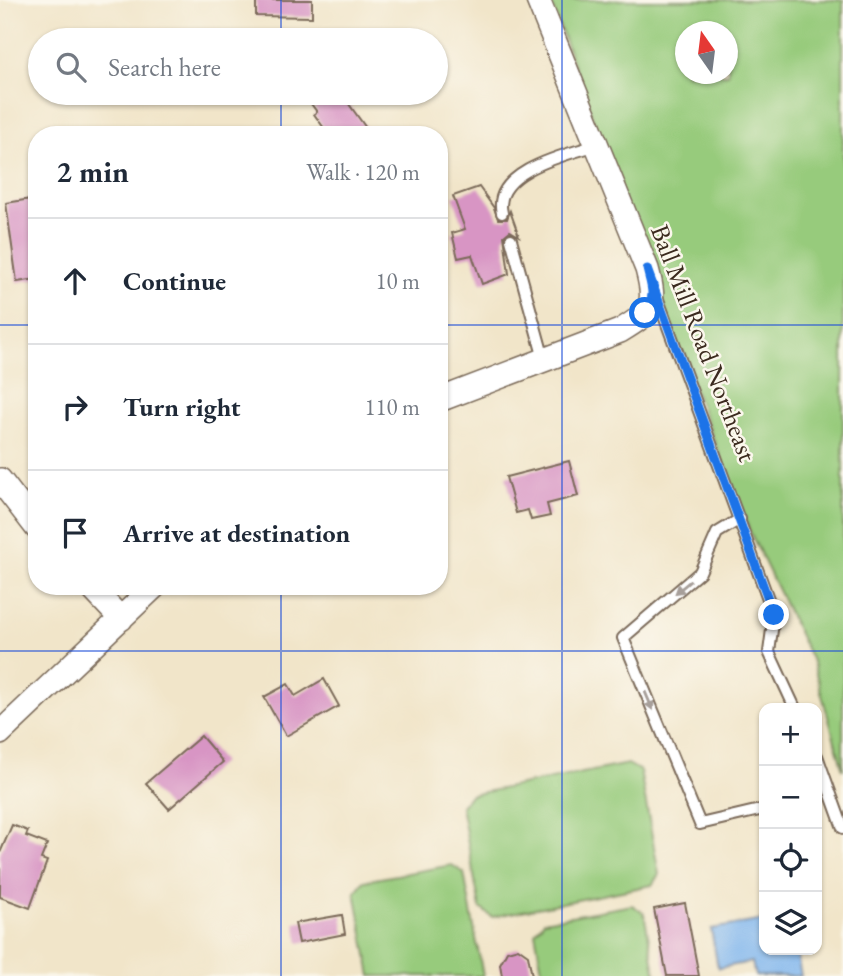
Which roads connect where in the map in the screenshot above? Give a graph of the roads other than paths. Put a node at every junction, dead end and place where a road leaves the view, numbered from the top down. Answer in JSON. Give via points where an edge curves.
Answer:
{"nodes":[{"id":1,"x":538,"y":0,"type":"edge"},
{"id":2,"x":597,"y":145,"type":"junction"},
{"id":3,"x":502,"y":213,"type":"dead end"},
{"id":4,"x":510,"y":239,"type":"dead end"},
{"id":5,"x":647,"y":269,"type":"junction"},
{"id":6,"x":544,"y":359,"type":"junction"},
{"id":7,"x":448,"y":396,"type":"edge"},
{"id":8,"x":0,"y":480,"type":"edge"},
{"id":9,"x":28,"y":516,"type":"edge"},
{"id":10,"x":740,"y":519,"type":"junction"},
{"id":11,"x":98,"y":595,"type":"edge"},
{"id":12,"x":146,"y":595,"type":"edge"},
{"id":13,"x":121,"y":619,"type":"junction"},
{"id":14,"x":793,"y":703,"type":"edge"},
{"id":15,"x":0,"y":733,"type":"edge"},
{"id":16,"x":822,"y":788,"type":"edge"},
{"id":17,"x":759,"y":810,"type":"edge"},
{"id":18,"x":843,"y":828,"type":"edge"}],
"edges":[{"from":1,"to":2,"type":"street","name":"Ball Mill Road Northeast"},
{"from":2,"to":3,"type":"lane","via":[[545,162],[519,177],[508,185],[499,203]]},
{"from":2,"to":5,"type":"street","name":"Ball Mill Road Northeast"},
{"from":4,"to":6,"type":"lane"},
{"from":5,"to":6,"type":"street","via":[[652,302],[637,321]]},
{"from":5,"to":10,"type":"lane","name":"Ball Mill Road Northeast"},
{"from":6,"to":7,"type":"street"},
{"from":8,"to":9,"type":"street"},
{"from":10,"to":14,"type":"lane","name":"Ball Mill Road Northeast","via":[[774,615],[769,652]]},
{"from":10,"to":17,"type":"lane","one_way":true,"via":[[717,533],[700,572],[623,638],[700,824]]},
{"from":11,"to":13,"type":"street"},
{"from":12,"to":13,"type":"street"},
{"from":13,"to":15,"type":"street"},
{"from":16,"to":18,"type":"lane"}]}
